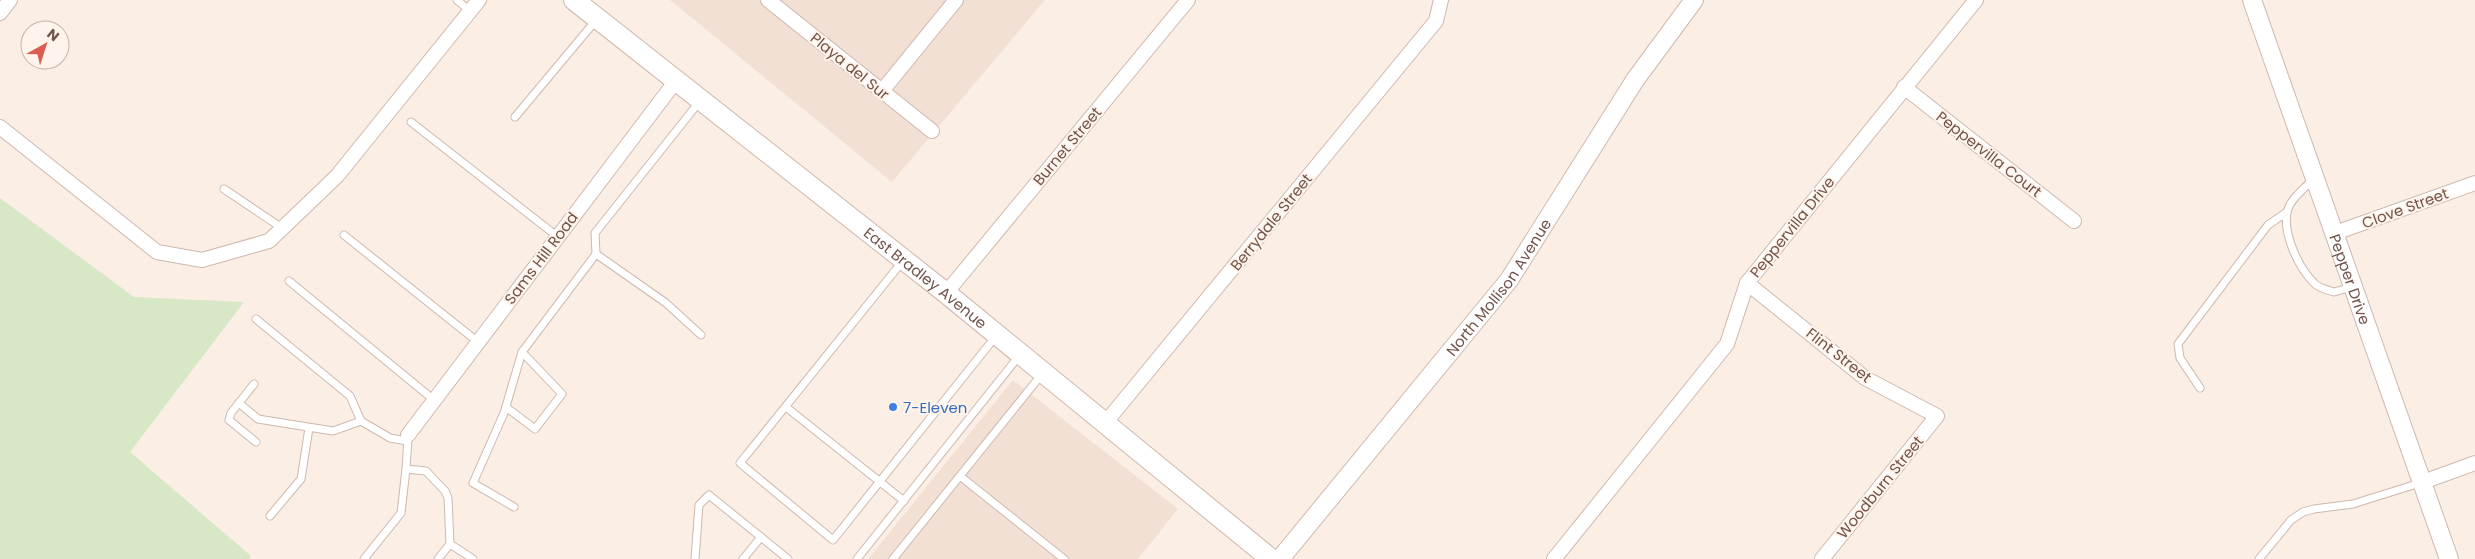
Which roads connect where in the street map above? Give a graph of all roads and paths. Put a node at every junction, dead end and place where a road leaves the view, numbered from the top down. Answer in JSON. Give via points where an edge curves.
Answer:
{"nodes":[{"id":1,"x":10,"y":0,"type":"edge"},
{"id":2,"x":457,"y":0,"type":"edge"},
{"id":3,"x":574,"y":0,"type":"edge"},
{"id":4,"x":768,"y":0,"type":"edge"},
{"id":5,"x":956,"y":0,"type":"edge"},
{"id":6,"x":1188,"y":0,"type":"edge"},
{"id":7,"x":1441,"y":0,"type":"edge"},
{"id":8,"x":1694,"y":0,"type":"edge"},
{"id":9,"x":1976,"y":0,"type":"edge"},
{"id":10,"x":2252,"y":0,"type":"edge"},
{"id":11,"x":474,"y":5,"type":"edge"},
{"id":12,"x":783,"y":5,"type":"edge"},
{"id":13,"x":0,"y":13,"type":"edge"},
{"id":14,"x":598,"y":19,"type":"junction"},
{"id":15,"x":675,"y":82,"type":"junction"},
{"id":16,"x":1904,"y":86,"type":"junction"},
{"id":17,"x":882,"y":91,"type":"junction"},
{"id":18,"x":700,"y":101,"type":"junction"},
{"id":19,"x":515,"y":117,"type":"dead end"},
{"id":20,"x":411,"y":122,"type":"dead end"},
{"id":21,"x":0,"y":127,"type":"edge"},
{"id":22,"x":932,"y":132,"type":"dead end"},
{"id":23,"x":2315,"y":177,"type":"junction"},
{"id":24,"x":2475,"y":183,"type":"edge"},
{"id":25,"x":224,"y":189,"type":"dead end"},
{"id":26,"x":2287,"y":212,"type":"junction"},
{"id":27,"x":2074,"y":221,"type":"dead end"},
{"id":28,"x":282,"y":228,"type":"junction"},
{"id":29,"x":2335,"y":233,"type":"junction"},
{"id":30,"x":344,"y":235,"type":"dead end"},
{"id":31,"x":558,"y":237,"type":"junction"},
{"id":32,"x":596,"y":254,"type":"junction"},
{"id":33,"x":904,"y":260,"type":"junction"},
{"id":34,"x":289,"y":281,"type":"dead end"},
{"id":35,"x":1748,"y":283,"type":"junction"},
{"id":36,"x":2353,"y":286,"type":"junction"},
{"id":37,"x":946,"y":293,"type":"junction"},
{"id":38,"x":256,"y":319,"type":"dead end"},
{"id":39,"x":702,"y":334,"type":"dead end"},
{"id":40,"x":996,"y":336,"type":"junction"},
{"id":41,"x":478,"y":342,"type":"junction"},
{"id":42,"x":522,"y":352,"type":"junction"},
{"id":43,"x":1021,"y":354,"type":"junction"},
{"id":44,"x":1044,"y":372,"type":"junction"},
{"id":45,"x":254,"y":384,"type":"dead end"},
{"id":46,"x":2200,"y":388,"type":"dead end"},
{"id":47,"x":434,"y":400,"type":"junction"},
{"id":48,"x":239,"y":403,"type":"junction"},
{"id":49,"x":506,"y":407,"type":"junction"},
{"id":50,"x":786,"y":407,"type":"junction"},
{"id":51,"x":1937,"y":416,"type":"joint"},
{"id":52,"x":361,"y":421,"type":"junction"},
{"id":53,"x":1106,"y":422,"type":"junction"},
{"id":54,"x":309,"y":428,"type":"junction"},
{"id":55,"x":408,"y":438,"type":"junction"},
{"id":56,"x":256,"y":442,"type":"dead end"},
{"id":57,"x":2475,"y":463,"type":"edge"},
{"id":58,"x":406,"y":469,"type":"junction"},
{"id":59,"x":960,"y":476,"type":"junction"},
{"id":60,"x":879,"y":482,"type":"junction"},
{"id":61,"x":2420,"y":482,"type":"junction"},
{"id":62,"x":904,"y":501,"type":"junction"},
{"id":63,"x":514,"y":506,"type":"dead end"},
{"id":64,"x":270,"y":516,"type":"dead end"},
{"id":65,"x":761,"y":537,"type":"junction"},
{"id":66,"x":450,"y":544,"type":"junction"},
{"id":67,"x":364,"y":559,"type":"edge"},
{"id":68,"x":438,"y":559,"type":"edge"},
{"id":69,"x":473,"y":559,"type":"edge"},
{"id":70,"x":694,"y":559,"type":"edge"},
{"id":71,"x":743,"y":559,"type":"edge"},
{"id":72,"x":788,"y":559,"type":"edge"},
{"id":73,"x":857,"y":559,"type":"edge"},
{"id":74,"x":893,"y":559,"type":"edge"},
{"id":75,"x":1064,"y":559,"type":"edge"},
{"id":76,"x":1271,"y":559,"type":"edge"},
{"id":77,"x":1280,"y":559,"type":"edge"},
{"id":78,"x":1554,"y":559,"type":"edge"},
{"id":79,"x":1822,"y":559,"type":"edge"},
{"id":80,"x":2259,"y":559,"type":"edge"},
{"id":81,"x":2449,"y":559,"type":"edge"}],
"edges":[{"from":1,"to":13,"type":"street"},
{"from":2,"to":11,"type":"lane"},
{"from":3,"to":14,"type":"main road","name":"East Bradley Avenue"},
{"from":4,"to":12,"type":"street","name":"Playa del Sur"},
{"from":5,"to":17,"type":"street"},
{"from":6,"to":37,"type":"street","name":"Burnet Street"},
{"from":7,"to":53,"type":"street","name":"Berrydale Street","via":[[1436,21]]},
{"from":8,"to":77,"type":"street","name":"North Mollison Avenue","via":[[1635,80],[1509,280]]},
{"from":9,"to":16,"type":"street","name":"Peppervilla Drive"},
{"from":10,"to":23,"type":"street","name":"Pepper Drive"},
{"from":11,"to":28,"type":"street","via":[[337,176]]},
{"from":12,"to":17,"type":"street","name":"Playa del Sur"},
{"from":14,"to":15,"type":"main road","name":"East Bradley Avenue"},
{"from":14,"to":19,"type":"lane"},
{"from":15,"to":18,"type":"main road","name":"East Bradley Avenue"},
{"from":15,"to":31,"type":"street","name":"Sams Hill Road"},
{"from":16,"to":27,"type":"street","name":"Peppervilla Court"},
{"from":16,"to":35,"type":"street","name":"Peppervilla Drive"},
{"from":17,"to":22,"type":"street","name":"Playa del Sur"},
{"from":18,"to":32,"type":"lane","via":[[595,232]]},
{"from":18,"to":33,"type":"main road","name":"East Bradley Avenue"},
{"from":20,"to":31,"type":"lane"},
{"from":21,"to":28,"type":"street","via":[[157,252],[202,260],[269,241]]},
{"from":23,"to":26,"type":"lane"},
{"from":23,"to":29,"type":"street","name":"Pepper Drive"},
{"from":24,"to":29,"type":"street","name":"Clove Street"},
{"from":25,"to":28,"type":"lane"},
{"from":26,"to":36,"type":"lane","via":[[2289,238],[2302,267],[2315,284],[2334,292]]},
{"from":26,"to":46,"type":"lane","via":[[2268,225],[2178,344],[2180,358]]},
{"from":29,"to":36,"type":"street","name":"Pepper Drive"},
{"from":30,"to":41,"type":"lane"},
{"from":31,"to":41,"type":"street","name":"Sams Hill Road"},
{"from":32,"to":39,"type":"lane","via":[[666,303]]},
{"from":32,"to":42,"type":"lane"},
{"from":33,"to":37,"type":"main road","name":"East Bradley Avenue"},
{"from":33,"to":50,"type":"lane"},
{"from":34,"to":47,"type":"lane"},
{"from":35,"to":51,"type":"street","name":"Flint Street","via":[[1865,378]]},
{"from":35,"to":78,"type":"street","name":"Peppervilla Drive","via":[[1727,344]]},
{"from":36,"to":61,"type":"street","name":"Pepper Drive"},
{"from":37,"to":40,"type":"main road","name":"East Bradley Avenue"},
{"from":38,"to":52,"type":"lane","via":[[350,396]]},
{"from":40,"to":43,"type":"main road","name":"East Bradley Avenue"},
{"from":40,"to":60,"type":"lane"},
{"from":41,"to":47,"type":"street","name":"Sams Hill Road"},
{"from":42,"to":49,"type":"lane"},
{"from":42,"to":49,"type":"lane","via":[[562,394],[535,429]]},
{"from":43,"to":44,"type":"main road","name":"East Bradley Avenue"},
{"from":43,"to":62,"type":"lane"},
{"from":44,"to":53,"type":"main road","name":"East Bradley Avenue"},
{"from":44,"to":59,"type":"lane"},
{"from":45,"to":48,"type":"lane"},
{"from":47,"to":55,"type":"street","name":"Sams Hill Road"},
{"from":48,"to":54,"type":"lane","via":[[258,419]]},
{"from":48,"to":56,"type":"lane","via":[[229,420]]},
{"from":49,"to":63,"type":"lane","via":[[472,483]]},
{"from":50,"to":60,"type":"lane"},
{"from":50,"to":60,"type":"lane","via":[[740,464],[833,540]]},
{"from":51,"to":79,"type":"street","name":"Woodburn Street"},
{"from":52,"to":54,"type":"lane","via":[[334,432]]},
{"from":52,"to":55,"type":"lane","via":[[390,438]]},
{"from":53,"to":76,"type":"main road","name":"East Bradley Avenue"},
{"from":54,"to":64,"type":"lane","via":[[301,479]]},
{"from":55,"to":58,"type":"lane"},
{"from":57,"to":61,"type":"street"},
{"from":58,"to":66,"type":"lane","via":[[426,471],[446,491]]},
{"from":58,"to":67,"type":"lane","via":[[401,513]]},
{"from":59,"to":74,"type":"lane"},
{"from":59,"to":75,"type":"lane"},
{"from":60,"to":62,"type":"lane"},
{"from":61,"to":80,"type":"lane","via":[[2353,504],[2303,512],[2288,524]]},
{"from":61,"to":81,"type":"street","name":"Pepper Drive"},
{"from":62,"to":73,"type":"lane"},
{"from":65,"to":70,"type":"lane","via":[[709,495],[699,505]]},
{"from":65,"to":71,"type":"lane"},
{"from":65,"to":72,"type":"lane"},
{"from":66,"to":68,"type":"lane"},
{"from":66,"to":69,"type":"lane"}]}
